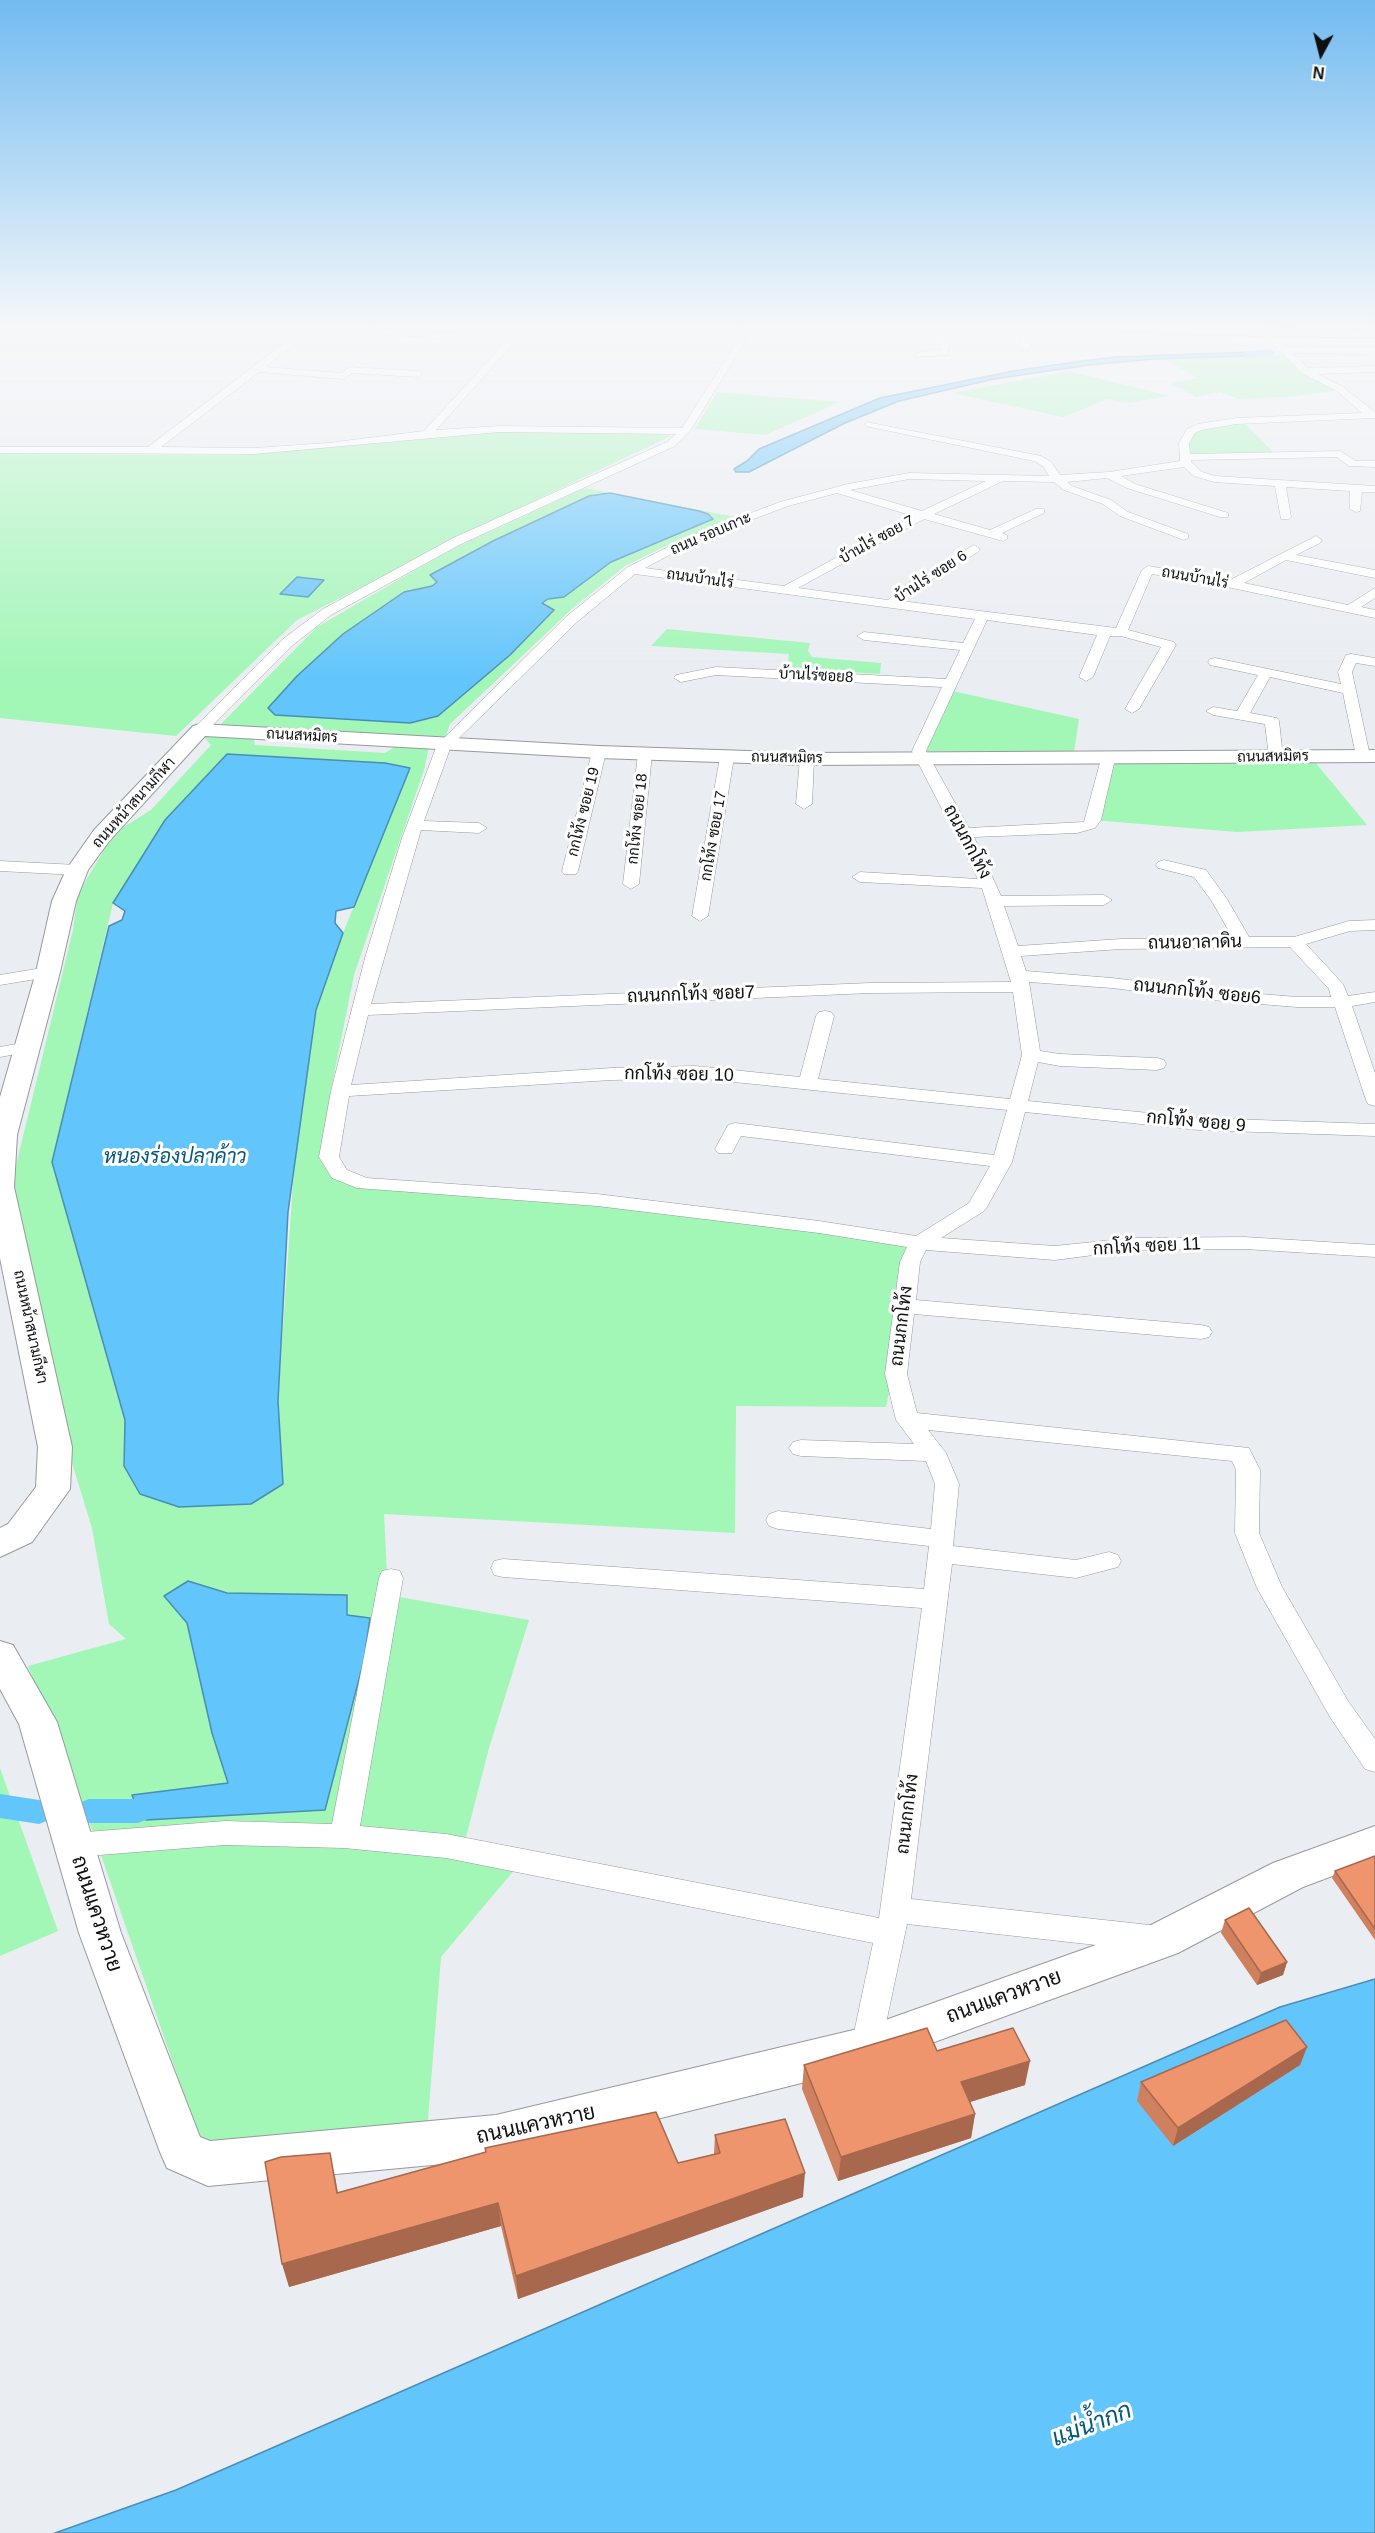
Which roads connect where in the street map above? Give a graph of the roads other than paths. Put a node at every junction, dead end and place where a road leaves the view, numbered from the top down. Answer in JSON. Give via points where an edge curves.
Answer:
{"nodes":[{"id":1,"x":161,"y":442,"type":"edge"},
{"id":2,"x":359,"y":442,"type":"edge"},
{"id":3,"x":673,"y":442,"type":"edge"},
{"id":4,"x":959,"y":442,"type":"edge"},
{"id":5,"x":1184,"y":442,"type":"edge"},
{"id":6,"x":0,"y":450,"type":"edge"},
{"id":7,"x":151,"y":450,"type":"junction"},
{"id":8,"x":1185,"y":460,"type":"junction"},
{"id":9,"x":1375,"y":464,"type":"edge"},
{"id":10,"x":1109,"y":475,"type":"junction"},
{"id":11,"x":999,"y":479,"type":"junction"},
{"id":12,"x":1057,"y":479,"type":"junction"},
{"id":13,"x":1280,"y":483,"type":"junction"},
{"id":14,"x":1356,"y":488,"type":"junction"},
{"id":15,"x":1375,"y":489,"type":"edge"},
{"id":16,"x":838,"y":490,"type":"junction"},
{"id":17,"x":1356,"y":509,"type":"dead end"},
{"id":18,"x":1040,"y":511,"type":"dead end"},
{"id":19,"x":923,"y":515,"type":"junction"},
{"id":20,"x":1224,"y":515,"type":"dead end"},
{"id":21,"x":1285,"y":517,"type":"dead end"},
{"id":22,"x":1184,"y":536,"type":"dead end"},
{"id":23,"x":1316,"y":540,"type":"dead end"},
{"id":24,"x":974,"y":549,"type":"dead end"},
{"id":25,"x":1283,"y":556,"type":"junction"},
{"id":26,"x":632,"y":570,"type":"junction"},
{"id":27,"x":1375,"y":574,"type":"edge"},
{"id":28,"x":1232,"y":584,"type":"junction"},
{"id":29,"x":783,"y":591,"type":"junction"},
{"id":30,"x":1375,"y":592,"type":"edge"},
{"id":31,"x":889,"y":605,"type":"junction"},
{"id":32,"x":1350,"y":609,"type":"junction"},
{"id":33,"x":1375,"y":614,"type":"edge"},
{"id":34,"x":982,"y":617,"type":"junction"},
{"id":35,"x":1105,"y":632,"type":"junction"},
{"id":36,"x":1121,"y":632,"type":"junction"},
{"id":37,"x":864,"y":636,"type":"dead end"},
{"id":38,"x":967,"y":647,"type":"junction"},
{"id":39,"x":1215,"y":662,"type":"dead end"},
{"id":40,"x":1375,"y":662,"type":"edge"},
{"id":41,"x":1266,"y":672,"type":"junction"},
{"id":42,"x":681,"y":678,"type":"dead end"},
{"id":43,"x":1086,"y":678,"type":"dead end"},
{"id":44,"x":951,"y":683,"type":"junction"},
{"id":45,"x":1349,"y":690,"type":"junction"},
{"id":46,"x":1132,"y":709,"type":"dead end"},
{"id":47,"x":1213,"y":711,"type":"dead end"},
{"id":48,"x":1241,"y":716,"type":"junction"},
{"id":49,"x":200,"y":730,"type":"junction"},
{"id":50,"x":444,"y":745,"type":"junction"},
{"id":51,"x":598,"y":752,"type":"junction"},
{"id":52,"x":645,"y":754,"type":"junction"},
{"id":53,"x":1369,"y":756,"type":"edge"},
{"id":54,"x":727,"y":757,"type":"junction"},
{"id":55,"x":1276,"y":757,"type":"junction"},
{"id":56,"x":807,"y":759,"type":"junction"},
{"id":57,"x":1108,"y":759,"type":"junction"},
{"id":58,"x":922,"y":760,"type":"junction"},
{"id":59,"x":804,"y":804,"type":"dead end"},
{"id":60,"x":415,"y":825,"type":"junction"},
{"id":61,"x":479,"y":828,"type":"dead end"},
{"id":62,"x":964,"y":833,"type":"junction"},
{"id":63,"x":1164,"y":865,"type":"dead end"},
{"id":64,"x":0,"y":866,"type":"edge"},
{"id":65,"x":77,"y":870,"type":"junction"},
{"id":66,"x":570,"y":871,"type":"dead end"},
{"id":67,"x":860,"y":878,"type":"dead end"},
{"id":68,"x":631,"y":884,"type":"dead end"},
{"id":69,"x":992,"y":892,"type":"junction"},
{"id":70,"x":1104,"y":900,"type":"dead end"},
{"id":71,"x":700,"y":916,"type":"dead end"},
{"id":72,"x":1375,"y":925,"type":"edge"},
{"id":73,"x":1295,"y":942,"type":"junction"},
{"id":74,"x":1244,"y":943,"type":"junction"},
{"id":75,"x":1012,"y":952,"type":"junction"},
{"id":76,"x":48,"y":972,"type":"junction"},
{"id":77,"x":0,"y":980,"type":"edge"},
{"id":78,"x":1020,"y":982,"type":"junction"},
{"id":79,"x":1375,"y":997,"type":"edge"},
{"id":80,"x":1343,"y":1002,"type":"junction"},
{"id":81,"x":361,"y":1010,"type":"junction"},
{"id":82,"x":825,"y":1016,"type":"dead end"},
{"id":83,"x":27,"y":1047,"type":"junction"},
{"id":84,"x":0,"y":1052,"type":"edge"},
{"id":85,"x":1031,"y":1055,"type":"junction"},
{"id":86,"x":1157,"y":1064,"type":"dead end"},
{"id":87,"x":808,"y":1083,"type":"junction"},
{"id":88,"x":340,"y":1091,"type":"junction"},
{"id":89,"x":1375,"y":1100,"type":"edge"},
{"id":90,"x":1017,"y":1104,"type":"junction"},
{"id":91,"x":1375,"y":1130,"type":"edge"},
{"id":92,"x":2,"y":1136,"type":"edge"},
{"id":93,"x":725,"y":1149,"type":"dead end"},
{"id":94,"x":1002,"y":1162,"type":"junction"},
{"id":95,"x":919,"y":1243,"type":"junction"},
{"id":96,"x":1375,"y":1251,"type":"edge"},
{"id":97,"x":905,"y":1306,"type":"junction"},
{"id":98,"x":1201,"y":1332,"type":"dead end"},
{"id":99,"x":907,"y":1420,"type":"junction"},
{"id":100,"x":801,"y":1448,"type":"dead end"},
{"id":101,"x":934,"y":1453,"type":"junction"},
{"id":102,"x":778,"y":1520,"type":"dead end"},
{"id":103,"x":0,"y":1544,"type":"edge"},
{"id":104,"x":941,"y":1546,"type":"junction"},
{"id":105,"x":1109,"y":1561,"type":"dead end"},
{"id":106,"x":503,"y":1568,"type":"dead end"},
{"id":107,"x":391,"y":1578,"type":"dead end"},
{"id":108,"x":936,"y":1599,"type":"junction"},
{"id":109,"x":0,"y":1655,"type":"edge"},
{"id":110,"x":1375,"y":1761,"type":"edge"},
{"id":111,"x":344,"y":1836,"type":"junction"},
{"id":112,"x":1375,"y":1843,"type":"edge"},
{"id":113,"x":74,"y":1845,"type":"junction"},
{"id":114,"x":892,"y":1922,"type":"junction"},
{"id":115,"x":1163,"y":1940,"type":"junction"},
{"id":116,"x":866,"y":2047,"type":"junction"}],
"edges":[{"from":1,"to":7,"type":"street"},
{"from":2,"to":7,"type":"street","via":[[254,451]]},
{"from":3,"to":49,"type":"street","name":"ถนนหน้าสนามกีฬา","via":[[457,541],[327,612],[288,642]]},
{"from":4,"to":12,"type":"street","via":[[1037,458],[1047,464]]},
{"from":5,"to":8,"type":"street"},
{"from":6,"to":7,"type":"street"},
{"from":8,"to":9,"type":"street","name":"ถนน รอบเกาะ","via":[[1340,454],[1353,464]]},
{"from":8,"to":10,"type":"street","name":"ถนน รอบเกาะ"},
{"from":8,"to":13,"type":"street","via":[[1198,474],[1214,479]]},
{"from":10,"to":12,"type":"street","name":"ถนน รอบเกาะ"},
{"from":10,"to":20,"type":"street","via":[[1131,486]]},
{"from":11,"to":12,"type":"street","name":"ถนน รอบเกาะ"},
{"from":11,"to":16,"type":"street","name":"ถนน รอบเกาะ","via":[[909,476]]},
{"from":11,"to":19,"type":"street"},
{"from":12,"to":22,"type":"street","via":[[1068,488]]},
{"from":13,"to":14,"type":"street"},
{"from":13,"to":21,"type":"street"},
{"from":14,"to":15,"type":"street"},
{"from":14,"to":17,"type":"street"},
{"from":16,"to":19,"type":"street","name":"บ้านไร่ ซอย 7"},
{"from":16,"to":26,"type":"street","name":"ถนน รอบเกาะ","via":[[784,504],[694,538]]},
{"from":18,"to":19,"type":"street","via":[[997,535]]},
{"from":19,"to":29,"type":"street","name":"บ้านไร่ ซอย 7"},
{"from":23,"to":25,"type":"street"},
{"from":24,"to":31,"type":"street","name":"บ้านไร่ ซอย 6","via":[[912,586]]},
{"from":25,"to":27,"type":"street"},
{"from":25,"to":28,"type":"street"},
{"from":26,"to":29,"type":"street","name":"ถนนบ้านไร่"},
{"from":26,"to":50,"type":"street","name":"ถนน รอบเกาะ","via":[[572,619]]},
{"from":28,"to":32,"type":"street","name":"ถนนบ้านไร่"},
{"from":28,"to":36,"type":"street","name":"ถนนบ้านไร่","via":[[1148,570]]},
{"from":29,"to":31,"type":"street","name":"ถนนบ้านไร่"},
{"from":30,"to":32,"type":"street"},
{"from":31,"to":34,"type":"street","name":"ถนนบ้านไร่"},
{"from":32,"to":33,"type":"street","name":"ถนนบ้านไร่"},
{"from":34,"to":35,"type":"street","name":"ถนนบ้านไร่"},
{"from":34,"to":38,"type":"street"},
{"from":35,"to":36,"type":"street","name":"ถนนบ้านไร่"},
{"from":35,"to":43,"type":"street"},
{"from":36,"to":46,"type":"street","via":[[1169,645]]},
{"from":37,"to":38,"type":"street"},
{"from":38,"to":44,"type":"street"},
{"from":39,"to":41,"type":"street"},
{"from":40,"to":45,"type":"street","via":[[1351,658],[1345,672]]},
{"from":41,"to":45,"type":"street"},
{"from":41,"to":48,"type":"street"},
{"from":42,"to":44,"type":"street","name":"บ้านไร่ซอย8","via":[[716,671]]},
{"from":44,"to":58,"type":"street","via":[[920,751]]},
{"from":45,"to":53,"type":"street"},
{"from":47,"to":48,"type":"street"},
{"from":48,"to":55,"type":"street","via":[[1272,721]]},
{"from":49,"to":50,"type":"street","name":"ถนนสหมิตร"},
{"from":49,"to":65,"type":"street","name":"ถนนหน้าสนามกีฬา","via":[[102,835]]},
{"from":50,"to":51,"type":"street","name":"ถนนสหมิตร"},
{"from":50,"to":60,"type":"street","name":"กกโท้ง ซอย 11"},
{"from":51,"to":52,"type":"street","name":"ถนนสหมิตร"},
{"from":51,"to":66,"type":"street","name":"กกโท้ง ซอย 19"},
{"from":52,"to":54,"type":"street","name":"ถนนสหมิตร"},
{"from":52,"to":68,"type":"street","name":"กกโท้ง ซอย 18"},
{"from":53,"to":55,"type":"street","name":"ถนนสหมิตร"},
{"from":54,"to":56,"type":"street","name":"ถนนสหมิตร"},
{"from":54,"to":71,"type":"street","name":"กกโท้ง ซอย 17"},
{"from":55,"to":57,"type":"street","name":"ถนนสหมิตร"},
{"from":56,"to":58,"type":"street","name":"ถนนสหมิตร"},
{"from":56,"to":59,"type":"street"},
{"from":57,"to":58,"type":"street","name":"ถนนสหมิตร"},
{"from":57,"to":62,"type":"street","via":[[1090,825]]},
{"from":58,"to":62,"type":"street","name":"ถนนกกโท้ง"},
{"from":60,"to":61,"type":"street"},
{"from":60,"to":81,"type":"street","name":"กกโท้ง ซอย 11"},
{"from":62,"to":69,"type":"street","name":"ถนนกกโท้ง"},
{"from":63,"to":74,"type":"street","via":[[1200,873]]},
{"from":64,"to":65,"type":"street"},
{"from":65,"to":76,"type":"street","name":"ถนนหน้าสนามกีฬา","via":[[64,901]]},
{"from":67,"to":69,"type":"street"},
{"from":69,"to":70,"type":"street"},
{"from":69,"to":75,"type":"street","name":"ถนนกกโท้ง"},
{"from":72,"to":73,"type":"street","name":"ถนนอาลาดิน","via":[[1349,926]]},
{"from":73,"to":74,"type":"street","name":"ถนนอาลาดิน"},
{"from":73,"to":80,"type":"street","via":[[1337,988]]},
{"from":74,"to":75,"type":"street","name":"ถนนอาลาดิน","via":[[1121,944]]},
{"from":75,"to":78,"type":"street","name":"ถนนกกโท้ง"},
{"from":76,"to":77,"type":"street"},
{"from":76,"to":83,"type":"street","name":"ถนนหน้าสนามกีฬา"},
{"from":78,"to":80,"type":"street","name":"ถนนกกโท้ง ซอย6","via":[[1112,983],[1233,997]]},
{"from":78,"to":81,"type":"street","name":"ถนนกกโท้ง ซอย7"},
{"from":78,"to":85,"type":"street","name":"ถนนกกโท้ง"},
{"from":79,"to":80,"type":"street","name":"ถนนกกโท้ง ซอย6"},
{"from":80,"to":89,"type":"street"},
{"from":81,"to":88,"type":"street","name":"กกโท้ง ซอย 11"},
{"from":82,"to":87,"type":"street"},
{"from":83,"to":84,"type":"street"},
{"from":83,"to":92,"type":"street","name":"ถนนหน้าสนามกีฬา"},
{"from":85,"to":86,"type":"street"},
{"from":85,"to":90,"type":"street","name":"ถนนกกโท้ง"},
{"from":87,"to":88,"type":"street","name":"กกโท้ง ซอย 10","via":[[657,1072]]},
{"from":87,"to":90,"type":"street","name":"กกโท้ง ซอย 10"},
{"from":88,"to":95,"type":"street","name":"กกโท้ง ซอย 11","via":[[329,1157],[339,1174],[356,1183],[597,1200]]},
{"from":90,"to":91,"type":"street","name":"กกโท้ง ซอย 9","via":[[1199,1124]]},
{"from":90,"to":94,"type":"street","name":"ถนนกกโท้ง"},
{"from":92,"to":103,"type":"street","name":"ถนนหน้าสนามกีฬา","via":[[0,1187],[56,1447],[53,1489],[20,1533]]},
{"from":93,"to":94,"type":"street","via":[[735,1129]]},
{"from":94,"to":95,"type":"street","name":"ถนนกกโท้ง","via":[[977,1207]]},
{"from":95,"to":96,"type":"street","name":"กกโท้ง ซอย 11","via":[[1055,1253],[1132,1244],[1244,1243]]},
{"from":95,"to":97,"type":"street","name":"ถนนกกโท้ง","via":[[910,1262]]},
{"from":97,"to":98,"type":"street"},
{"from":97,"to":99,"type":"street","name":"ถนนกกโท้ง","via":[[896,1374]]},
{"from":99,"to":101,"type":"street","name":"ถนนกกโท้ง"},
{"from":99,"to":110,"type":"street","via":[[1241,1454],[1248,1470],[1247,1533],[1270,1588],[1339,1709]]},
{"from":100,"to":101,"type":"street"},
{"from":101,"to":104,"type":"street","name":"ถนนกกโท้ง","via":[[946,1484]]},
{"from":102,"to":104,"type":"street"},
{"from":104,"to":105,"type":"street","via":[[1057,1569]]},
{"from":104,"to":108,"type":"street","name":"ถนนกกโท้ง"},
{"from":106,"to":108,"type":"street"},
{"from":107,"to":111,"type":"street"},
{"from":108,"to":114,"type":"street","name":"ถนนกกโท้ง"},
{"from":109,"to":113,"type":"street","name":"ถนนแควหวาย","via":[[38,1722]]},
{"from":111,"to":113,"type":"street","via":[[225,1833]]},
{"from":111,"to":114,"type":"street","via":[[446,1846]]},
{"from":112,"to":115,"type":"street","name":"ถนนแควหวาย","via":[[1288,1875]]},
{"from":113,"to":116,"type":"street","name":"ถนนแควหวาย","via":[[100,1933],[183,2152],[208,2164],[496,2137]]},
{"from":114,"to":115,"type":"street"},
{"from":114,"to":116,"type":"street","name":"ถนนกกโท้ง"},
{"from":115,"to":116,"type":"street","name":"ถนนแควหวาย"}]}
